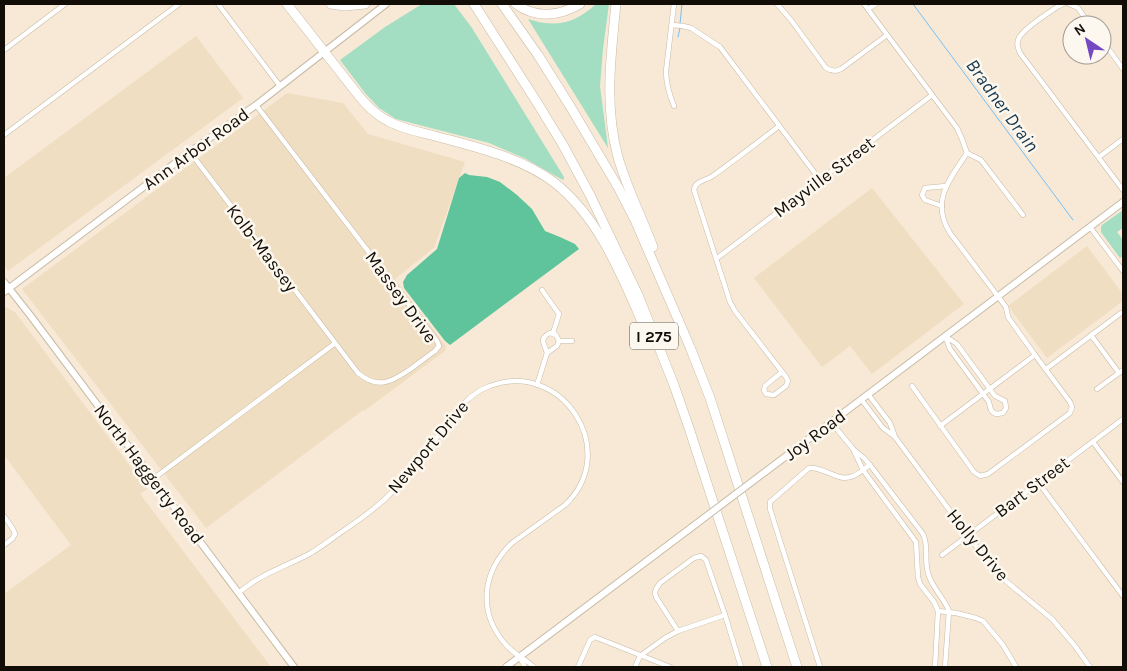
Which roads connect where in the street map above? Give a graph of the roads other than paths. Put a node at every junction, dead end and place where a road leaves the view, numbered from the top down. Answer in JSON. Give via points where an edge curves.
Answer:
{"nodes":[{"id":1,"x":65,"y":4,"type":"edge"},
{"id":2,"x":179,"y":4,"type":"edge"},
{"id":3,"x":218,"y":4,"type":"edge"},
{"id":4,"x":287,"y":4,"type":"edge"},
{"id":5,"x":331,"y":4,"type":"edge"},
{"id":6,"x":365,"y":4,"type":"edge"},
{"id":7,"x":386,"y":4,"type":"edge"},
{"id":8,"x":474,"y":4,"type":"edge"},
{"id":9,"x":502,"y":4,"type":"edge"},
{"id":10,"x":516,"y":4,"type":"edge"},
{"id":11,"x":580,"y":4,"type":"edge"},
{"id":12,"x":616,"y":4,"type":"edge"},
{"id":13,"x":674,"y":4,"type":"edge"},
{"id":14,"x":777,"y":4,"type":"edge"},
{"id":15,"x":864,"y":4,"type":"edge"},
{"id":16,"x":876,"y":4,"type":"edge"},
{"id":17,"x":1063,"y":4,"type":"edge"},
{"id":18,"x":1069,"y":4,"type":"edge"},
{"id":19,"x":868,"y":9,"type":"junction"},
{"id":20,"x":1083,"y":15,"type":"edge"},
{"id":21,"x":672,"y":25,"type":"junction"},
{"id":22,"x":887,"y":35,"type":"junction"},
{"id":23,"x":4,"y":50,"type":"edge"},
{"id":24,"x":324,"y":52,"type":"junction"},
{"id":25,"x":1112,"y":54,"type":"edge"},
{"id":26,"x":1123,"y":69,"type":"edge"},
{"id":27,"x":280,"y":86,"type":"junction"},
{"id":28,"x":932,"y":96,"type":"junction"},
{"id":29,"x":256,"y":105,"type":"junction"},
{"id":30,"x":674,"y":106,"type":"dead end"},
{"id":31,"x":779,"y":126,"type":"junction"},
{"id":32,"x":4,"y":135,"type":"edge"},
{"id":33,"x":1123,"y":139,"type":"edge"},
{"id":34,"x":4,"y":141,"type":"edge"},
{"id":35,"x":190,"y":152,"type":"junction"},
{"id":36,"x":967,"y":153,"type":"junction"},
{"id":37,"x":1098,"y":158,"type":"junction"},
{"id":38,"x":820,"y":180,"type":"junction"},
{"id":39,"x":946,"y":186,"type":"junction"},
{"id":40,"x":1123,"y":190,"type":"edge"},
{"id":41,"x":1123,"y":202,"type":"edge"},
{"id":42,"x":942,"y":206,"type":"junction"},
{"id":43,"x":1023,"y":215,"type":"dead end"},
{"id":44,"x":1090,"y":227,"type":"junction"},
{"id":45,"x":716,"y":259,"type":"junction"},
{"id":46,"x":1123,"y":270,"type":"edge"},
{"id":47,"x":4,"y":282,"type":"edge"},
{"id":48,"x":542,"y":290,"type":"dead end"},
{"id":49,"x":6,"y":291,"type":"edge"},
{"id":50,"x":667,"y":292,"type":"junction"},
{"id":51,"x":997,"y":296,"type":"junction"},
{"id":52,"x":1122,"y":313,"type":"dead end"},
{"id":53,"x":553,"y":333,"type":"junction"},
{"id":54,"x":1091,"y":335,"type":"junction"},
{"id":55,"x":945,"y":336,"type":"junction"},
{"id":56,"x":559,"y":341,"type":"junction"},
{"id":57,"x":572,"y":341,"type":"dead end"},
{"id":58,"x":334,"y":344,"type":"junction"},
{"id":59,"x":547,"y":354,"type":"junction"},
{"id":60,"x":1035,"y":355,"type":"junction"},
{"id":61,"x":970,"y":363,"type":"junction"},
{"id":62,"x":964,"y":368,"type":"junction"},
{"id":63,"x":1046,"y":369,"type":"junction"},
{"id":64,"x":1121,"y":371,"type":"edge"},
{"id":65,"x":782,"y":372,"type":"junction"},
{"id":66,"x":537,"y":385,"type":"junction"},
{"id":67,"x":674,"y":385,"type":"junction"},
{"id":68,"x":912,"y":386,"type":"dead end"},
{"id":69,"x":990,"y":389,"type":"junction"},
{"id":70,"x":1097,"y":389,"type":"dead end"},
{"id":71,"x":868,"y":394,"type":"junction"},
{"id":72,"x":983,"y":394,"type":"junction"},
{"id":73,"x":861,"y":399,"type":"junction"},
{"id":74,"x":1123,"y":419,"type":"edge"},
{"id":75,"x":831,"y":422,"type":"junction"},
{"id":76,"x":940,"y":426,"type":"junction"},
{"id":77,"x":895,"y":436,"type":"junction"},
{"id":78,"x":1093,"y":442,"type":"junction"},
{"id":79,"x":854,"y":450,"type":"junction"},
{"id":80,"x":870,"y":465,"type":"junction"},
{"id":81,"x":863,"y":470,"type":"junction"},
{"id":82,"x":153,"y":479,"type":"junction"},
{"id":83,"x":1038,"y":482,"type":"junction"},
{"id":84,"x":1123,"y":482,"type":"edge"},
{"id":85,"x":898,"y":503,"type":"junction"},
{"id":86,"x":891,"y":508,"type":"junction"},
{"id":87,"x":4,"y":516,"type":"edge"},
{"id":88,"x":968,"y":535,"type":"junction"},
{"id":89,"x":925,"y":539,"type":"junction"},
{"id":90,"x":916,"y":542,"type":"junction"},
{"id":91,"x":4,"y":545,"type":"edge"},
{"id":92,"x":942,"y":555,"type":"dead end"},
{"id":93,"x":932,"y":583,"type":"junction"},
{"id":94,"x":924,"y":588,"type":"junction"},
{"id":95,"x":238,"y":593,"type":"junction"},
{"id":96,"x":1123,"y":596,"type":"edge"},
{"id":97,"x":938,"y":611,"type":"junction"},
{"id":98,"x":949,"y":612,"type":"junction"},
{"id":99,"x":725,"y":615,"type":"junction"},
{"id":100,"x":678,"y":630,"type":"junction"},
{"id":101,"x":640,"y":656,"type":"junction"},
{"id":102,"x":519,"y":657,"type":"junction"},
{"id":103,"x":294,"y":667,"type":"edge"},
{"id":104,"x":506,"y":667,"type":"edge"},
{"id":105,"x":525,"y":667,"type":"edge"},
{"id":106,"x":534,"y":667,"type":"edge"},
{"id":107,"x":578,"y":667,"type":"edge"},
{"id":108,"x":635,"y":667,"type":"edge"},
{"id":109,"x":670,"y":667,"type":"edge"},
{"id":110,"x":740,"y":667,"type":"edge"},
{"id":111,"x":767,"y":667,"type":"edge"},
{"id":112,"x":796,"y":667,"type":"edge"},
{"id":113,"x":820,"y":667,"type":"edge"},
{"id":114,"x":934,"y":667,"type":"edge"},
{"id":115,"x":945,"y":667,"type":"edge"},
{"id":116,"x":1016,"y":667,"type":"edge"},
{"id":117,"x":1090,"y":667,"type":"edge"}],
"edges":[{"from":1,"to":23,"type":"street"},
{"from":2,"to":32,"type":"street"},
{"from":3,"to":27,"type":"street"},
{"from":4,"to":24,"type":"highway"},
{"from":5,"to":6,"type":"highway"},
{"from":7,"to":24,"type":"main road","name":"Ann Arbor Road"},
{"from":8,"to":67,"type":"highway","number":"I 275","via":[[538,104],[590,195],[638,295]]},
{"from":9,"to":50,"type":"highway","number":"I 275","via":[[538,55],[618,187]]},
{"from":10,"to":11,"type":"highway","via":[[533,12],[550,14]]},
{"from":12,"to":50,"type":"highway","via":[[609,82],[613,134],[621,167],[663,273]]},
{"from":13,"to":21,"type":"street"},
{"from":14,"to":22,"type":"street","via":[[826,68],[832,71],[841,69]]},
{"from":15,"to":19,"type":"street"},
{"from":16,"to":19,"type":"street"},
{"from":17,"to":37,"type":"street","via":[[1022,33],[1019,51]]},
{"from":18,"to":20,"type":"street"},
{"from":19,"to":22,"type":"street"},
{"from":21,"to":30,"type":"street","via":[[666,81]]},
{"from":21,"to":31,"type":"street","via":[[691,28],[720,47]]},
{"from":22,"to":28,"type":"street"},
{"from":24,"to":27,"type":"main road","name":"Ann Arbor Road"},
{"from":24,"to":67,"type":"highway","via":[[366,105],[388,122],[516,162],[554,183],[583,211],[601,236],[655,353]]},
{"from":25,"to":26,"type":"street"},
{"from":27,"to":29,"type":"main road","name":"Ann Arbor Road"},
{"from":28,"to":36,"type":"street","via":[[960,133]]},
{"from":28,"to":38,"type":"street","name":"Mayville Street"},
{"from":29,"to":35,"type":"main road","name":"Ann Arbor Road"},
{"from":29,"to":58,"type":"street","name":"Massey Drive","via":[[438,346],[396,378],[379,383],[358,373]]},
{"from":31,"to":38,"type":"street"},
{"from":31,"to":45,"type":"street","via":[[695,186]]},
{"from":32,"to":34,"type":"street"},
{"from":33,"to":37,"type":"street"},
{"from":35,"to":49,"type":"main road","name":"Ann Arbor Road"},
{"from":35,"to":58,"type":"street","name":"Kolb-Massey"},
{"from":36,"to":39,"type":"street"},
{"from":36,"to":43,"type":"street","via":[[980,160]]},
{"from":37,"to":40,"type":"street"},
{"from":38,"to":45,"type":"street","name":"Mayville Street"},
{"from":39,"to":42,"type":"street"},
{"from":39,"to":42,"type":"street","via":[[925,188],[922,194],[924,200]]},
{"from":41,"to":44,"type":"main road","name":"Joy Road"},
{"from":42,"to":51,"type":"street","via":[[943,219],[950,233]]},
{"from":44,"to":46,"type":"street"},
{"from":44,"to":51,"type":"main road","name":"Joy Road"},
{"from":45,"to":65,"type":"street","via":[[733,307]]},
{"from":47,"to":49,"type":"main road","name":"North Haggerty Road"},
{"from":48,"to":53,"type":"street","via":[[559,314]]},
{"from":49,"to":82,"type":"main road","name":"North Haggerty Road"},
{"from":50,"to":112,"type":"highway","number":"I 275","via":[[710,398]]},
{"from":51,"to":55,"type":"main road","name":"Joy Road"},
{"from":51,"to":60,"type":"street"},
{"from":52,"to":54,"type":"street"},
{"from":53,"to":56,"type":"street"},
{"from":53,"to":59,"type":"street","via":[[543,338]]},
{"from":54,"to":63,"type":"street"},
{"from":54,"to":64,"type":"street"},
{"from":55,"to":61,"type":"street","via":[[957,344]]},
{"from":55,"to":62,"type":"street"},
{"from":55,"to":71,"type":"main road","name":"Joy Road"},
{"from":56,"to":57,"type":"street"},
{"from":56,"to":59,"type":"street","via":[[558,346]]},
{"from":58,"to":82,"type":"street"},
{"from":59,"to":66,"type":"street"},
{"from":60,"to":63,"type":"street"},
{"from":60,"to":69,"type":"street"},
{"from":61,"to":62,"type":"street"},
{"from":61,"to":69,"type":"street"},
{"from":62,"to":72,"type":"street"},
{"from":63,"to":76,"type":"street","via":[[1070,402],[1071,410],[988,474],[980,476],[974,472]]},
{"from":64,"to":70,"type":"street"},
{"from":65,"to":65,"type":"street","via":[[787,384],[774,396],[766,394],[764,386]]},
{"from":66,"to":95,"type":"street","name":"Newport Drive","via":[[506,382],[476,392],[396,488],[373,509],[314,551]]},
{"from":66,"to":102,"type":"street","name":"Newport Drive","via":[[559,396],[578,417],[587,439],[588,458],[583,478],[572,497],[512,543],[498,559],[490,576],[487,594],[493,624],[506,645]]},
{"from":67,"to":111,"type":"highway","number":"I 275"},
{"from":68,"to":76,"type":"street"},
{"from":69,"to":72,"type":"street"},
{"from":69,"to":72,"type":"street","via":[[1005,402],[1003,413],[992,412]]},
{"from":71,"to":73,"type":"main road","name":"Joy Road"},
{"from":71,"to":77,"type":"street","name":"Holly Drive","via":[[890,423]]},
{"from":72,"to":76,"type":"street"},
{"from":73,"to":75,"type":"main road","name":"Joy Road"},
{"from":73,"to":77,"type":"street","name":"Holly Drive","via":[[883,428]]},
{"from":74,"to":78,"type":"street","name":"Bart Street"},
{"from":75,"to":79,"type":"street"},
{"from":75,"to":102,"type":"main road","name":"Joy Road","bridge":true},
{"from":77,"to":88,"type":"street","name":"Holly Drive"},
{"from":78,"to":83,"type":"street","name":"Bart Street"},
{"from":78,"to":84,"type":"street"},
{"from":79,"to":80,"type":"street"},
{"from":79,"to":81,"type":"street"},
{"from":80,"to":81,"type":"street"},
{"from":80,"to":85,"type":"street"},
{"from":81,"to":86,"type":"street"},
{"from":81,"to":113,"type":"street","via":[[845,478],[810,468],[769,505]]},
{"from":82,"to":95,"type":"main road","name":"North Haggerty Road"},
{"from":83,"to":88,"type":"street","name":"Bart Street"},
{"from":83,"to":96,"type":"street"},
{"from":85,"to":86,"type":"street"},
{"from":85,"to":89,"type":"street"},
{"from":86,"to":90,"type":"street"},
{"from":87,"to":91,"type":"street","via":[[14,534]]},
{"from":88,"to":92,"type":"street","name":"Bart Street"},
{"from":88,"to":117,"type":"street","name":"Holly Drive","via":[[1001,577],[1052,619]]},
{"from":89,"to":90,"type":"street"},
{"from":89,"to":93,"type":"street","via":[[927,572]]},
{"from":90,"to":94,"type":"street","via":[[918,577]]},
{"from":93,"to":94,"type":"street"},
{"from":93,"to":98,"type":"street"},
{"from":94,"to":97,"type":"street"},
{"from":95,"to":103,"type":"main road","name":"North Haggerty Road"},
{"from":97,"to":98,"type":"street"},
{"from":97,"to":114,"type":"street"},
{"from":98,"to":115,"type":"street"},
{"from":98,"to":116,"type":"street","via":[[983,621]]},
{"from":99,"to":100,"type":"street"},
{"from":99,"to":100,"type":"street","via":[[706,560],[698,556],[656,589],[656,597]]},
{"from":99,"to":110,"type":"street"},
{"from":100,"to":101,"type":"street"},
{"from":101,"to":107,"type":"street","via":[[595,638],[590,640]]},
{"from":101,"to":108,"type":"street"},
{"from":101,"to":109,"type":"street"},
{"from":102,"to":104,"type":"main road","name":"Joy Road"},
{"from":102,"to":105,"type":"street"},
{"from":102,"to":106,"type":"street"}]}
